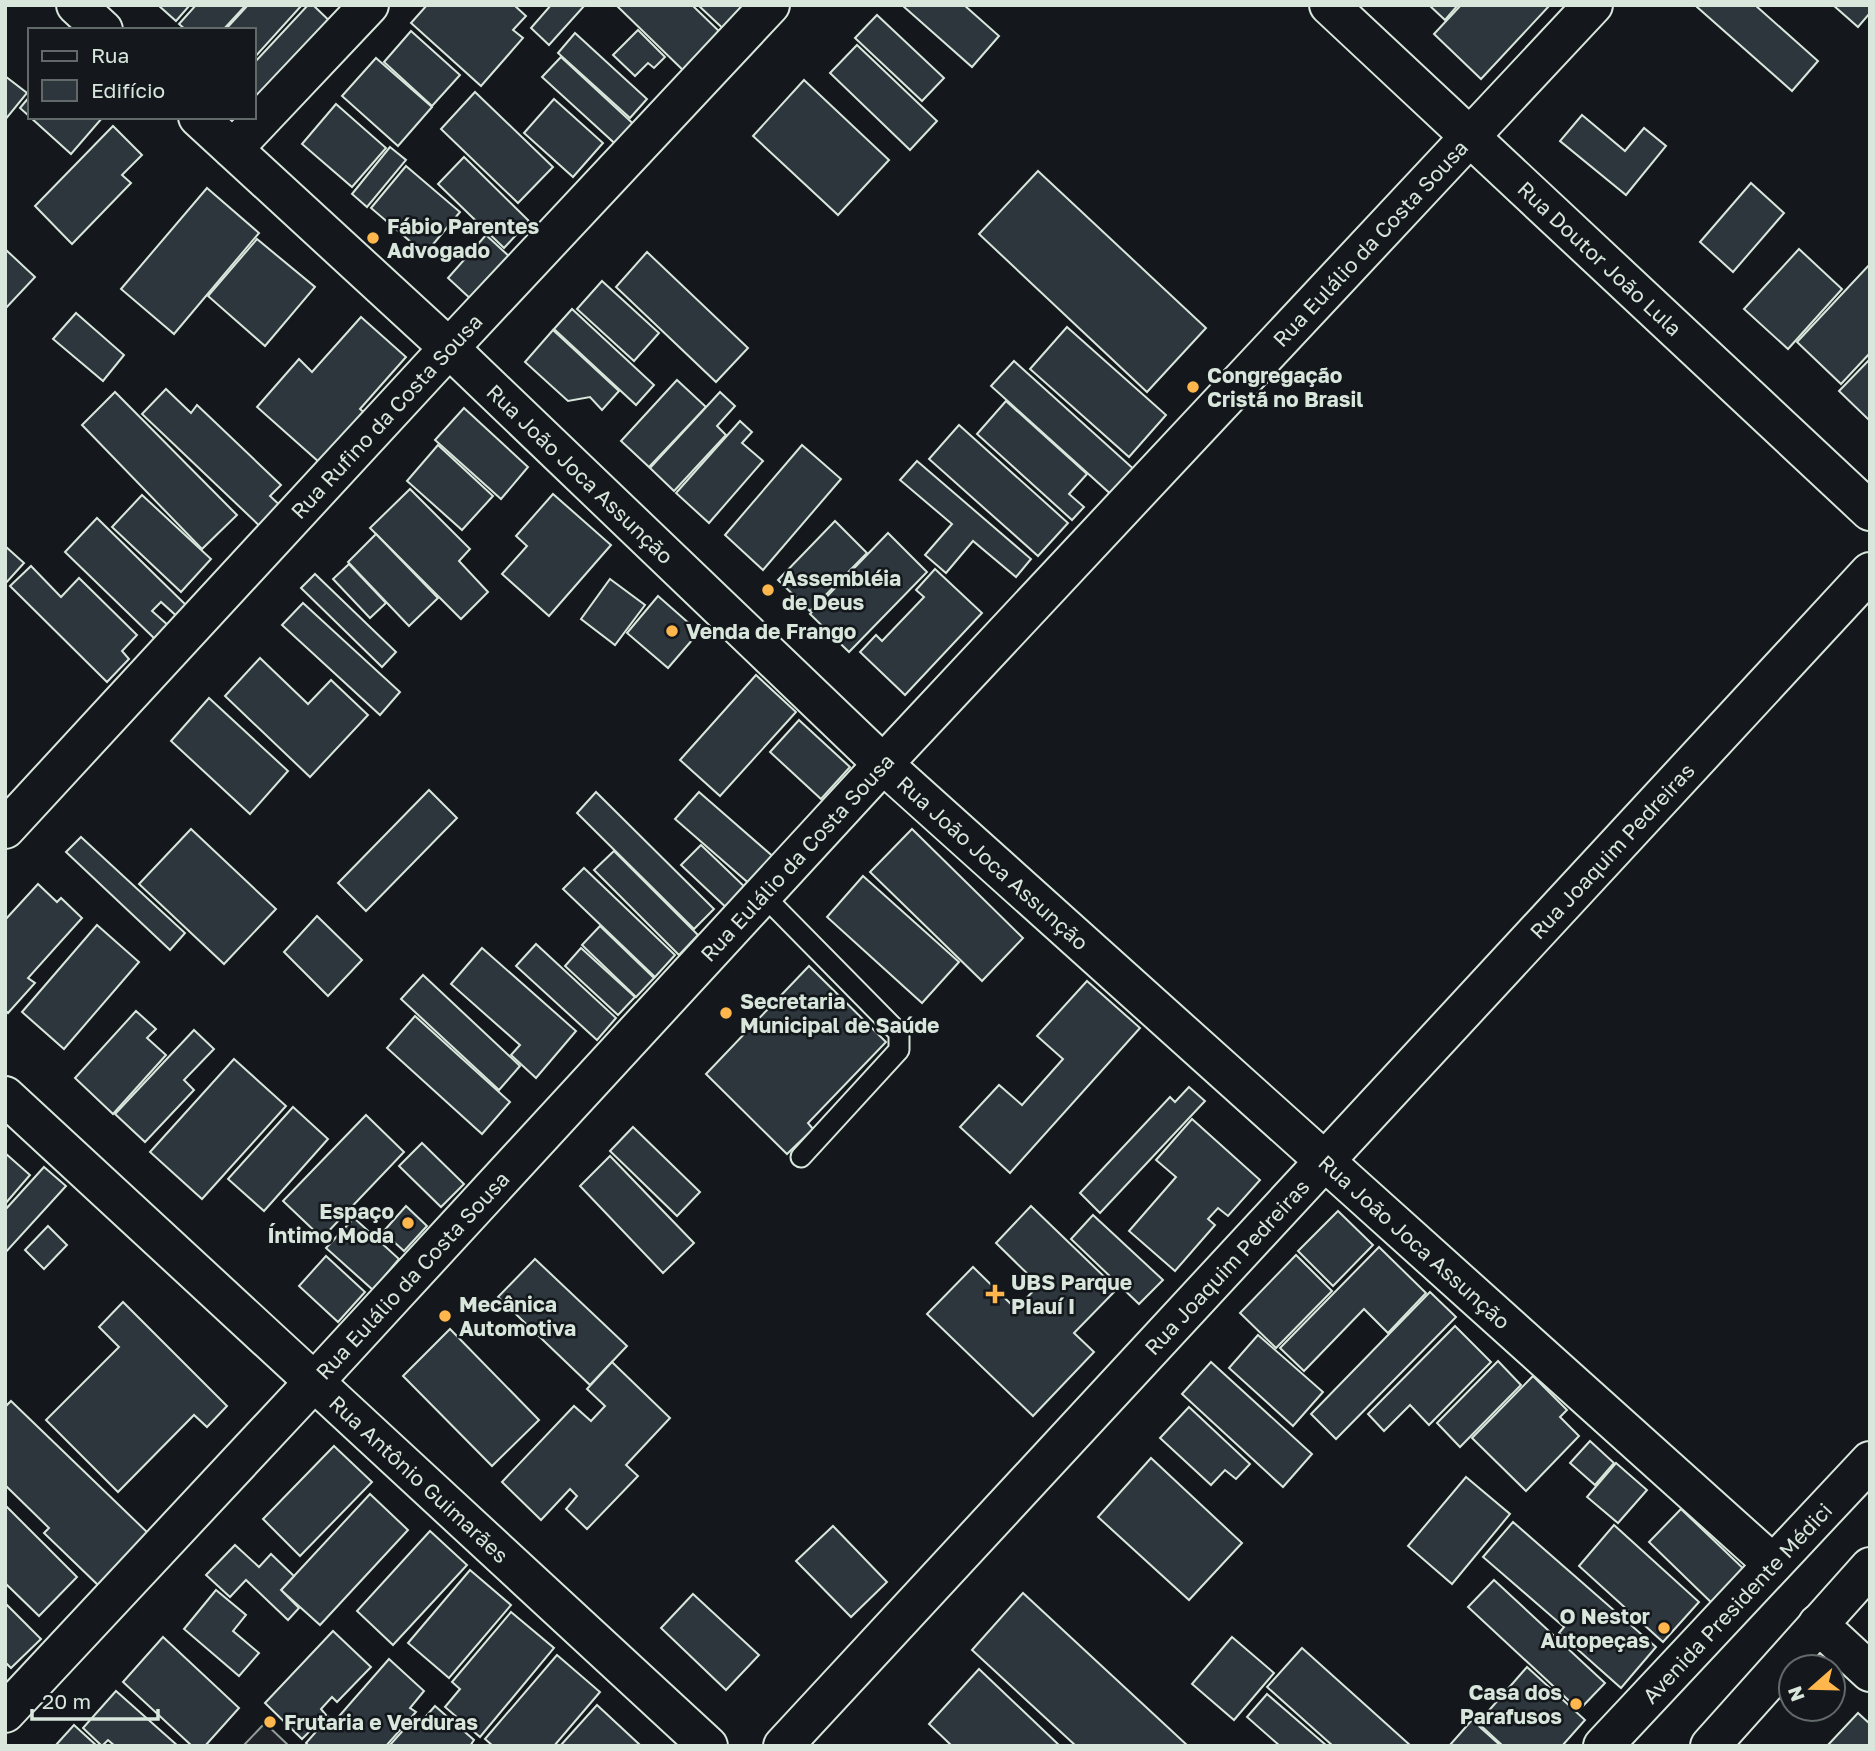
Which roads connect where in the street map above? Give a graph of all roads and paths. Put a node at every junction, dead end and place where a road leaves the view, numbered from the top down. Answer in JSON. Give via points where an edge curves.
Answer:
{"nodes":[{"id":1,"x":76,"y":5,"type":"edge"},
{"id":2,"x":369,"y":5,"type":"edge"},
{"id":3,"x":770,"y":5,"type":"edge"},
{"id":4,"x":1329,"y":5,"type":"edge"},
{"id":5,"x":1593,"y":5,"type":"edge"},
{"id":6,"x":101,"y":28,"type":"edge"},
{"id":7,"x":200,"y":119,"type":"edge"},
{"id":8,"x":1471,"y":138,"type":"junction"},
{"id":9,"x":233,"y":149,"type":"junction"},
{"id":10,"x":449,"y":348,"type":"junction"},
{"id":11,"x":1870,"y":511,"type":"edge"},
{"id":12,"x":1870,"y":572,"type":"edge"},
{"id":13,"x":883,"y":764,"type":"junction"},
{"id":14,"x":5,"y":829,"type":"edge"},
{"id":15,"x":763,"y":895,"type":"junction"},
{"id":16,"x":5,"y":1096,"type":"edge"},
{"id":17,"x":801,"y":1157,"type":"dead end"},
{"id":18,"x":1325,"y":1162,"type":"junction"},
{"id":19,"x":314,"y":1382,"type":"junction"},
{"id":20,"x":1870,"y":1461,"type":"edge"},
{"id":21,"x":1773,"y":1564,"type":"junction"},
{"id":22,"x":1870,"y":1567,"type":"edge"},
{"id":23,"x":1818,"y":1624,"type":"junction"},
{"id":24,"x":1870,"y":1672,"type":"edge"},
{"id":25,"x":5,"y":1713,"type":"edge"},
{"id":26,"x":708,"y":1746,"type":"edge"},
{"id":27,"x":783,"y":1746,"type":"edge"},
{"id":28,"x":1604,"y":1746,"type":"edge"},
{"id":29,"x":1710,"y":1746,"type":"edge"}],
"edges":[{"from":1,"to":6,"type":"street"},
{"from":2,"to":9,"type":"street"},
{"from":3,"to":10,"type":"street","name":"Rua Rufino da Costa Sousa"},
{"from":4,"to":8,"type":"street","name":"Rua Doutor João Lula"},
{"from":5,"to":8,"type":"street","name":"Rua Eulálio da Costa Sousa"},
{"from":7,"to":9,"type":"street","name":"Rua João Joca Assunção"},
{"from":8,"to":11,"type":"street","name":"Rua Doutor João Lula"},
{"from":8,"to":13,"type":"street","name":"Rua Eulálio da Costa Sousa"},
{"from":9,"to":10,"type":"street","name":"Rua João Joca Assunção"},
{"from":10,"to":13,"type":"street","name":"Rua João Joca Assunção"},
{"from":10,"to":14,"type":"street","name":"Rua Rufino da Costa Sousa"},
{"from":12,"to":18,"type":"street","name":"Rua Joaquim Pedreiras"},
{"from":13,"to":15,"type":"street","name":"Rua Eulálio da Costa Sousa"},
{"from":13,"to":18,"type":"street","name":"Rua João Joca Assunção"},
{"from":15,"to":17,"type":"lane","via":[[899,1033],[899,1050]]},
{"from":15,"to":19,"type":"street","name":"Rua Eulálio da Costa Sousa"},
{"from":16,"to":19,"type":"street","name":"Rua Antônio Guimarães"},
{"from":18,"to":21,"type":"street","name":"Rua João Joca Assunção"},
{"from":18,"to":27,"type":"street","name":"Rua Joaquim Pedreiras"},
{"from":19,"to":25,"type":"street","name":"Rua Eulálio da Costa Sousa"},
{"from":19,"to":26,"type":"street","name":"Rua Antônio Guimarães"},
{"from":20,"to":21,"type":"street","name":"Avenida Presidente Médici"},
{"from":21,"to":28,"type":"street","name":"Avenida Presidente Médici"},
{"from":22,"to":23,"type":"street"},
{"from":23,"to":24,"type":"street"},
{"from":23,"to":29,"type":"street"}]}
